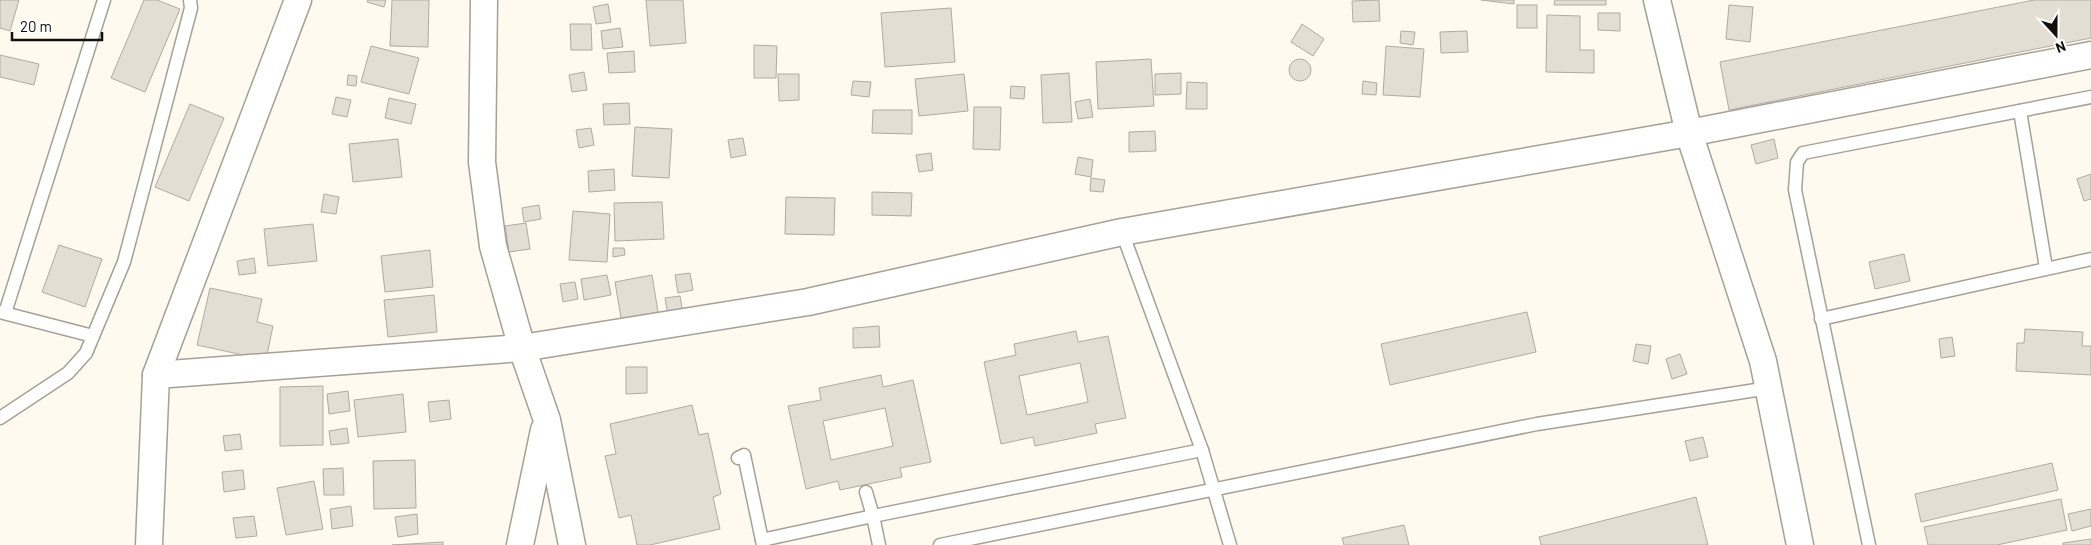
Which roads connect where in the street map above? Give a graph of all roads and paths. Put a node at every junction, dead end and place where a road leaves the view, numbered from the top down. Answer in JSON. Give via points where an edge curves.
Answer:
{"nodes":[{"id":1,"x":104,"y":0,"type":"edge"},
{"id":2,"x":190,"y":0,"type":"edge"},
{"id":3,"x":298,"y":0,"type":"edge"},
{"id":4,"x":484,"y":0,"type":"edge"},
{"id":5,"x":1657,"y":0,"type":"edge"},
{"id":6,"x":2091,"y":55,"type":"edge"},
{"id":7,"x":2091,"y":97,"type":"edge"},
{"id":8,"x":2020,"y":110,"type":"junction"},
{"id":9,"x":1690,"y":133,"type":"junction"},
{"id":10,"x":1122,"y":232,"type":"junction"},
{"id":11,"x":2091,"y":259,"type":"edge"},
{"id":12,"x":2046,"y":268,"type":"junction"},
{"id":13,"x":3,"y":313,"type":"edge"},
{"id":14,"x":1821,"y":319,"type":"junction"},
{"id":15,"x":93,"y":336,"type":"junction"},
{"id":16,"x":522,"y":348,"type":"junction"},
{"id":17,"x":156,"y":375,"type":"junction"},
{"id":18,"x":1769,"y":388,"type":"junction"},
{"id":19,"x":0,"y":418,"type":"edge"},
{"id":20,"x":546,"y":420,"type":"junction"},
{"id":21,"x":1202,"y":450,"type":"junction"},
{"id":22,"x":738,"y":458,"type":"dead end"},
{"id":23,"x":1214,"y":490,"type":"junction"},
{"id":24,"x":866,"y":492,"type":"dead end"},
{"id":25,"x":873,"y":516,"type":"junction"},
{"id":26,"x":763,"y":543,"type":"edge"},
{"id":27,"x":149,"y":545,"type":"edge"},
{"id":28,"x":520,"y":545,"type":"edge"},
{"id":29,"x":572,"y":545,"type":"edge"},
{"id":30,"x":879,"y":545,"type":"edge"},
{"id":31,"x":940,"y":545,"type":"edge"},
{"id":32,"x":1230,"y":545,"type":"edge"},
{"id":33,"x":1800,"y":545,"type":"edge"},
{"id":34,"x":1869,"y":545,"type":"edge"}],
"edges":[{"from":1,"to":13,"type":"lane"},
{"from":2,"to":15,"type":"lane","via":[[191,8],[124,262]]},
{"from":3,"to":17,"type":"street"},
{"from":4,"to":16,"type":"street","via":[[482,162],[494,246]]},
{"from":5,"to":9,"type":"street"},
{"from":6,"to":9,"type":"street"},
{"from":7,"to":8,"type":"lane"},
{"from":8,"to":12,"type":"lane"},
{"from":8,"to":14,"type":"lane","via":[[1802,153],[1797,162],[1795,190]]},
{"from":9,"to":10,"type":"street"},
{"from":9,"to":18,"type":"street"},
{"from":10,"to":16,"type":"street","via":[[808,302]]},
{"from":10,"to":21,"type":"lane"},
{"from":11,"to":12,"type":"lane"},
{"from":12,"to":14,"type":"lane"},
{"from":13,"to":15,"type":"lane"},
{"from":14,"to":34,"type":"lane"},
{"from":15,"to":19,"type":"lane","via":[[86,353],[68,373]]},
{"from":16,"to":17,"type":"street"},
{"from":16,"to":20,"type":"street"},
{"from":17,"to":27,"type":"street"},
{"from":18,"to":23,"type":"lane","via":[[1537,424]]},
{"from":18,"to":33,"type":"street"},
{"from":20,"to":28,"type":"street"},
{"from":20,"to":29,"type":"street"},
{"from":21,"to":23,"type":"lane"},
{"from":21,"to":25,"type":"lane"},
{"from":22,"to":26,"type":"lane","via":[[744,455]]},
{"from":23,"to":31,"type":"lane"},
{"from":23,"to":32,"type":"lane"},
{"from":24,"to":25,"type":"lane"},
{"from":25,"to":26,"type":"lane"},
{"from":25,"to":30,"type":"lane"}]}
